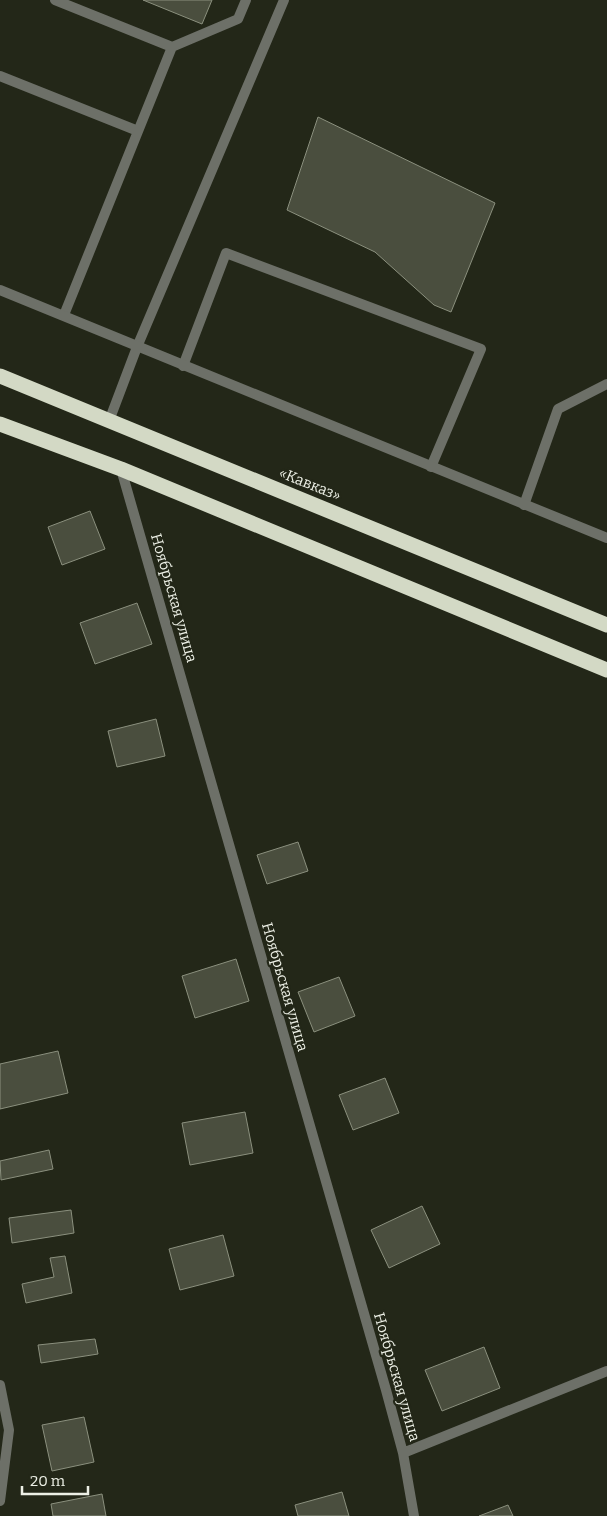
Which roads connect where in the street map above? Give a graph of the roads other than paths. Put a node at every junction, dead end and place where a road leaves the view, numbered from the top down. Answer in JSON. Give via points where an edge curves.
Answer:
{"nodes":[{"id":1,"x":55,"y":0,"type":"edge"},
{"id":2,"x":246,"y":0,"type":"edge"},
{"id":3,"x":284,"y":0,"type":"edge"},
{"id":4,"x":172,"y":47,"type":"junction"},
{"id":5,"x":0,"y":76,"type":"edge"},
{"id":6,"x":138,"y":131,"type":"junction"},
{"id":7,"x":0,"y":290,"type":"edge"},
{"id":8,"x":64,"y":315,"type":"junction"},
{"id":9,"x":137,"y":347,"type":"junction"},
{"id":10,"x":183,"y":366,"type":"junction"},
{"id":11,"x":0,"y":376,"type":"edge"},
{"id":12,"x":607,"y":384,"type":"edge"},
{"id":13,"x":110,"y":421,"type":"junction"},
{"id":14,"x":0,"y":424,"type":"edge"},
{"id":15,"x":432,"y":467,"type":"junction"},
{"id":16,"x":121,"y":468,"type":"junction"},
{"id":17,"x":524,"y":504,"type":"junction"},
{"id":18,"x":607,"y":538,"type":"edge"},
{"id":19,"x":607,"y":625,"type":"edge"},
{"id":20,"x":607,"y":670,"type":"edge"},
{"id":21,"x":607,"y":1370,"type":"edge"},
{"id":22,"x":0,"y":1385,"type":"edge"},
{"id":23,"x":403,"y":1453,"type":"junction"},
{"id":24,"x":2,"y":1474,"type":"edge"},
{"id":25,"x":0,"y":1501,"type":"edge"},
{"id":26,"x":414,"y":1516,"type":"edge"}],
"edges":[{"from":1,"to":4,"type":"street"},
{"from":2,"to":4,"type":"street","via":[[238,19]]},
{"from":3,"to":9,"type":"street"},
{"from":4,"to":6,"type":"street"},
{"from":5,"to":6,"type":"street"},
{"from":6,"to":8,"type":"street"},
{"from":7,"to":8,"type":"street"},
{"from":8,"to":9,"type":"street"},
{"from":9,"to":10,"type":"street"},
{"from":9,"to":13,"type":"street"},
{"from":10,"to":15,"type":"street"},
{"from":10,"to":15,"type":"street","via":[[226,253],[481,349]]},
{"from":11,"to":13,"type":"highway","name":"«Кавказ»"},
{"from":12,"to":17,"type":"street","via":[[558,408]]},
{"from":13,"to":19,"type":"highway","name":"«Кавказ»"},
{"from":14,"to":16,"type":"highway"},
{"from":15,"to":17,"type":"street"},
{"from":16,"to":20,"type":"highway"},
{"from":16,"to":23,"type":"street","name":"Ноябрьская улица"},
{"from":17,"to":18,"type":"street"},
{"from":21,"to":23,"type":"street"},
{"from":22,"to":24,"type":"street","via":[[9,1430]]},
{"from":23,"to":26,"type":"street","name":"Ноябрьская улица"},
{"from":24,"to":25,"type":"street"}]}
